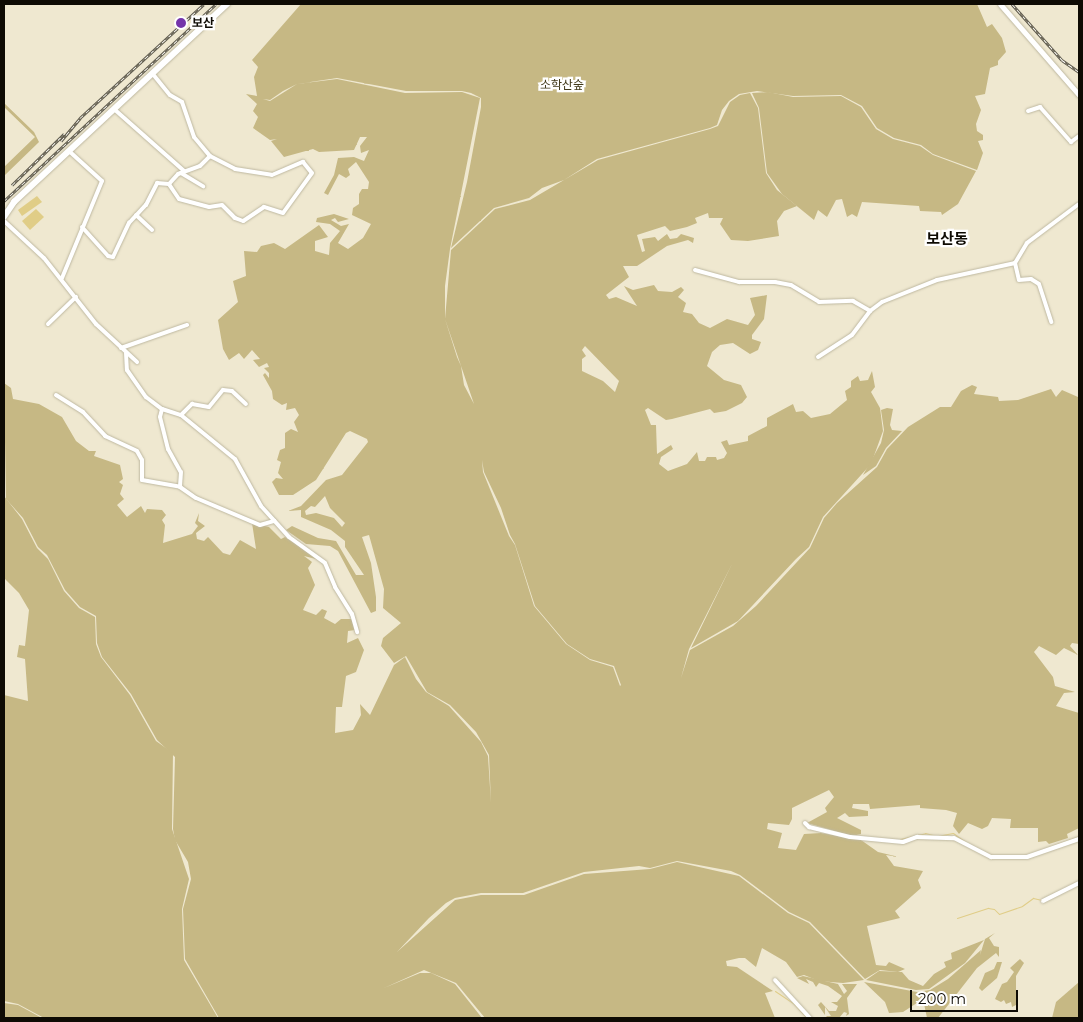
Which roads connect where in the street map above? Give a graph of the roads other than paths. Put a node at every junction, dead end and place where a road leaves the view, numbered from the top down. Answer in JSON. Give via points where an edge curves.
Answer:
{"nodes":[{"id":1,"x":227,"y":4,"type":"edge"},
{"id":2,"x":1000,"y":4,"type":"edge"},
{"id":3,"x":152,"y":74,"type":"junction"},
{"id":4,"x":1078,"y":92,"type":"edge"},
{"id":5,"x":114,"y":109,"type":"junction"},
{"id":6,"x":1028,"y":111,"type":"dead end"},
{"id":7,"x":1079,"y":136,"type":"edge"},
{"id":8,"x":69,"y":150,"type":"junction"},
{"id":9,"x":210,"y":156,"type":"junction"},
{"id":10,"x":182,"y":172,"type":"junction"},
{"id":11,"x":169,"y":184,"type":"junction"},
{"id":12,"x":203,"y":186,"type":"dead end"},
{"id":13,"x":1079,"y":204,"type":"edge"},
{"id":14,"x":136,"y":215,"type":"junction"},
{"id":15,"x":4,"y":217,"type":"edge"},
{"id":16,"x":4,"y":221,"type":"edge"},
{"id":17,"x":82,"y":227,"type":"junction"},
{"id":18,"x":152,"y":230,"type":"dead end"},
{"id":19,"x":1015,"y":263,"type":"junction"},
{"id":20,"x":695,"y":270,"type":"dead end"},
{"id":21,"x":62,"y":278,"type":"junction"},
{"id":22,"x":76,"y":297,"type":"junction"},
{"id":23,"x":870,"y":311,"type":"junction"},
{"id":24,"x":1051,"y":322,"type":"dead end"},
{"id":25,"x":48,"y":324,"type":"dead end"},
{"id":26,"x":187,"y":325,"type":"dead end"},
{"id":27,"x":121,"y":348,"type":"junction"},
{"id":28,"x":126,"y":353,"type":"junction"},
{"id":29,"x":818,"y":357,"type":"dead end"},
{"id":30,"x":137,"y":362,"type":"dead end"},
{"id":31,"x":56,"y":395,"type":"dead end"},
{"id":32,"x":246,"y":404,"type":"dead end"},
{"id":33,"x":162,"y":409,"type":"junction"},
{"id":34,"x":181,"y":415,"type":"junction"},
{"id":35,"x":180,"y":487,"type":"junction"},
{"id":36,"x":274,"y":522,"type":"junction"},
{"id":37,"x":357,"y":632,"type":"dead end"},
{"id":38,"x":805,"y":822,"type":"dead end"},
{"id":39,"x":1079,"y":839,"type":"edge"},
{"id":40,"x":1079,"y":883,"type":"edge"},
{"id":41,"x":1043,"y":901,"type":"dead end"},
{"id":42,"x":775,"y":980,"type":"dead end"},
{"id":43,"x":810,"y":1018,"type":"edge"}],
"edges":[{"from":1,"to":3,"type":"main road"},
{"from":2,"to":4,"type":"street"},
{"from":3,"to":5,"type":"main road"},
{"from":3,"to":9,"type":"street","via":[[170,95],[182,102],[194,137]]},
{"from":5,"to":8,"type":"main road"},
{"from":5,"to":10,"type":"street"},
{"from":6,"to":7,"type":"street","via":[[1040,107],[1071,142]]},
{"from":8,"to":15,"type":"main road","via":[[14,202]]},
{"from":8,"to":17,"type":"street","via":[[102,181]]},
{"from":9,"to":10,"type":"street","via":[[200,166]]},
{"from":9,"to":11,"type":"street","via":[[235,169],[272,175],[303,162],[309,166],[312,176],[283,213],[264,207],[242,221],[222,205],[208,207],[178,199]]},
{"from":10,"to":11,"type":"street"},
{"from":10,"to":12,"type":"street"},
{"from":11,"to":14,"type":"street","via":[[157,183]]},
{"from":13,"to":19,"type":"street","via":[[1027,242]]},
{"from":14,"to":17,"type":"street","via":[[110,258]]},
{"from":14,"to":18,"type":"street"},
{"from":16,"to":21,"type":"street"},
{"from":17,"to":21,"type":"street"},
{"from":19,"to":23,"type":"street","via":[[936,280],[882,302]]},
{"from":19,"to":24,"type":"street","via":[[1019,280],[1031,279],[1039,284]]},
{"from":20,"to":23,"type":"street","via":[[740,282],[791,285],[819,302],[853,301]]},
{"from":21,"to":22,"type":"street"},
{"from":22,"to":25,"type":"street"},
{"from":22,"to":27,"type":"street","via":[[96,324]]},
{"from":23,"to":29,"type":"street","via":[[852,335]]},
{"from":26,"to":27,"type":"street"},
{"from":27,"to":28,"type":"street"},
{"from":28,"to":30,"type":"street"},
{"from":28,"to":33,"type":"street","via":[[127,370],[136,384]]},
{"from":31,"to":35,"type":"street","via":[[83,412],[106,436],[137,451],[142,460],[142,480]]},
{"from":32,"to":34,"type":"street","via":[[232,391],[224,390],[209,407],[192,404]]},
{"from":33,"to":34,"type":"street"},
{"from":33,"to":35,"type":"street","via":[[160,417],[168,449],[182,472]]},
{"from":34,"to":36,"type":"street","via":[[235,458],[261,506]]},
{"from":35,"to":36,"type":"street","via":[[196,498],[260,525]]},
{"from":36,"to":37,"type":"street","via":[[325,563],[335,588],[352,614]]},
{"from":38,"to":39,"type":"street","via":[[809,827],[850,837],[904,842],[922,836],[954,838],[991,857],[1027,857]]},
{"from":40,"to":41,"type":"street"},
{"from":42,"to":43,"type":"street"}]}
